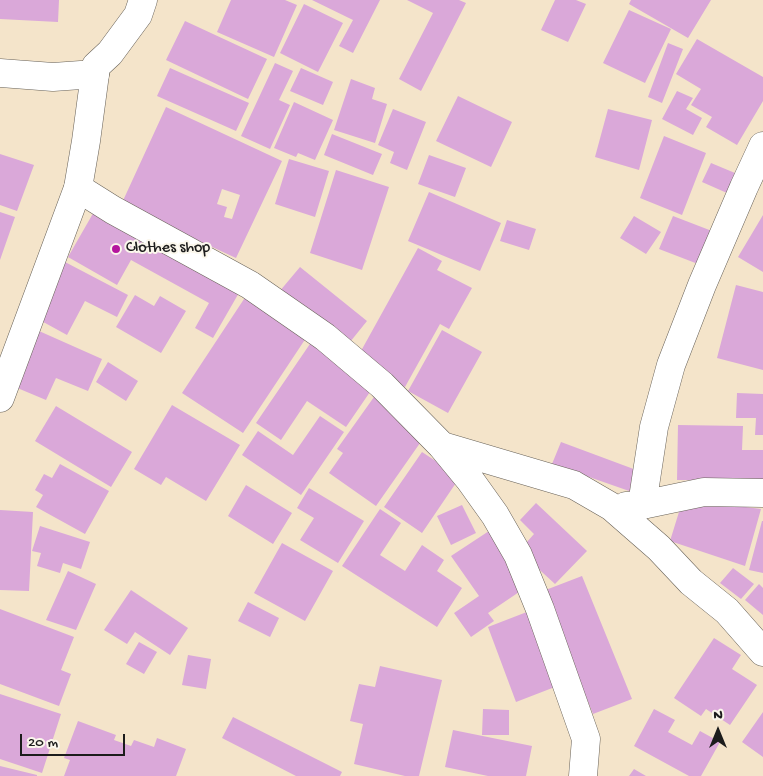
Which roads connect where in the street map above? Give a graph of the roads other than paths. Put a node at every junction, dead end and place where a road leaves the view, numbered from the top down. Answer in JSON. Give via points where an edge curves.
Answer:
{"nodes":[{"id":1,"x":143,"y":0,"type":"edge"},
{"id":2,"x":0,"y":73,"type":"edge"},
{"id":3,"x":95,"y":74,"type":"junction"},
{"id":4,"x":763,"y":146,"type":"edge"},
{"id":5,"x":78,"y":188,"type":"junction"},
{"id":6,"x":0,"y":398,"type":"edge"},
{"id":7,"x":442,"y":446,"type":"junction"},
{"id":8,"x":763,"y":493,"type":"edge"},
{"id":9,"x":642,"y":505,"type":"junction"},
{"id":10,"x":612,"y":508,"type":"junction"},
{"id":11,"x":763,"y":652,"type":"edge"},
{"id":12,"x":583,"y":776,"type":"edge"}],
"edges":[{"from":1,"to":3,"type":"street","via":[[138,15],[110,53],[96,66]]},
{"from":2,"to":3,"type":"street","via":[[53,77]]},
{"from":3,"to":5,"type":"street"},
{"from":4,"to":9,"type":"street","via":[[671,365],[654,427]]},
{"from":5,"to":6,"type":"street"},
{"from":5,"to":7,"type":"street","via":[[250,285],[325,336],[382,385]]},
{"from":7,"to":10,"type":"street","via":[[574,485]]},
{"from":7,"to":12,"type":"street","via":[[495,515],[518,555],[586,739]]},
{"from":8,"to":9,"type":"street","via":[[704,492]]},
{"from":9,"to":10,"type":"street"},
{"from":10,"to":11,"type":"street","via":[[727,611]]}]}
